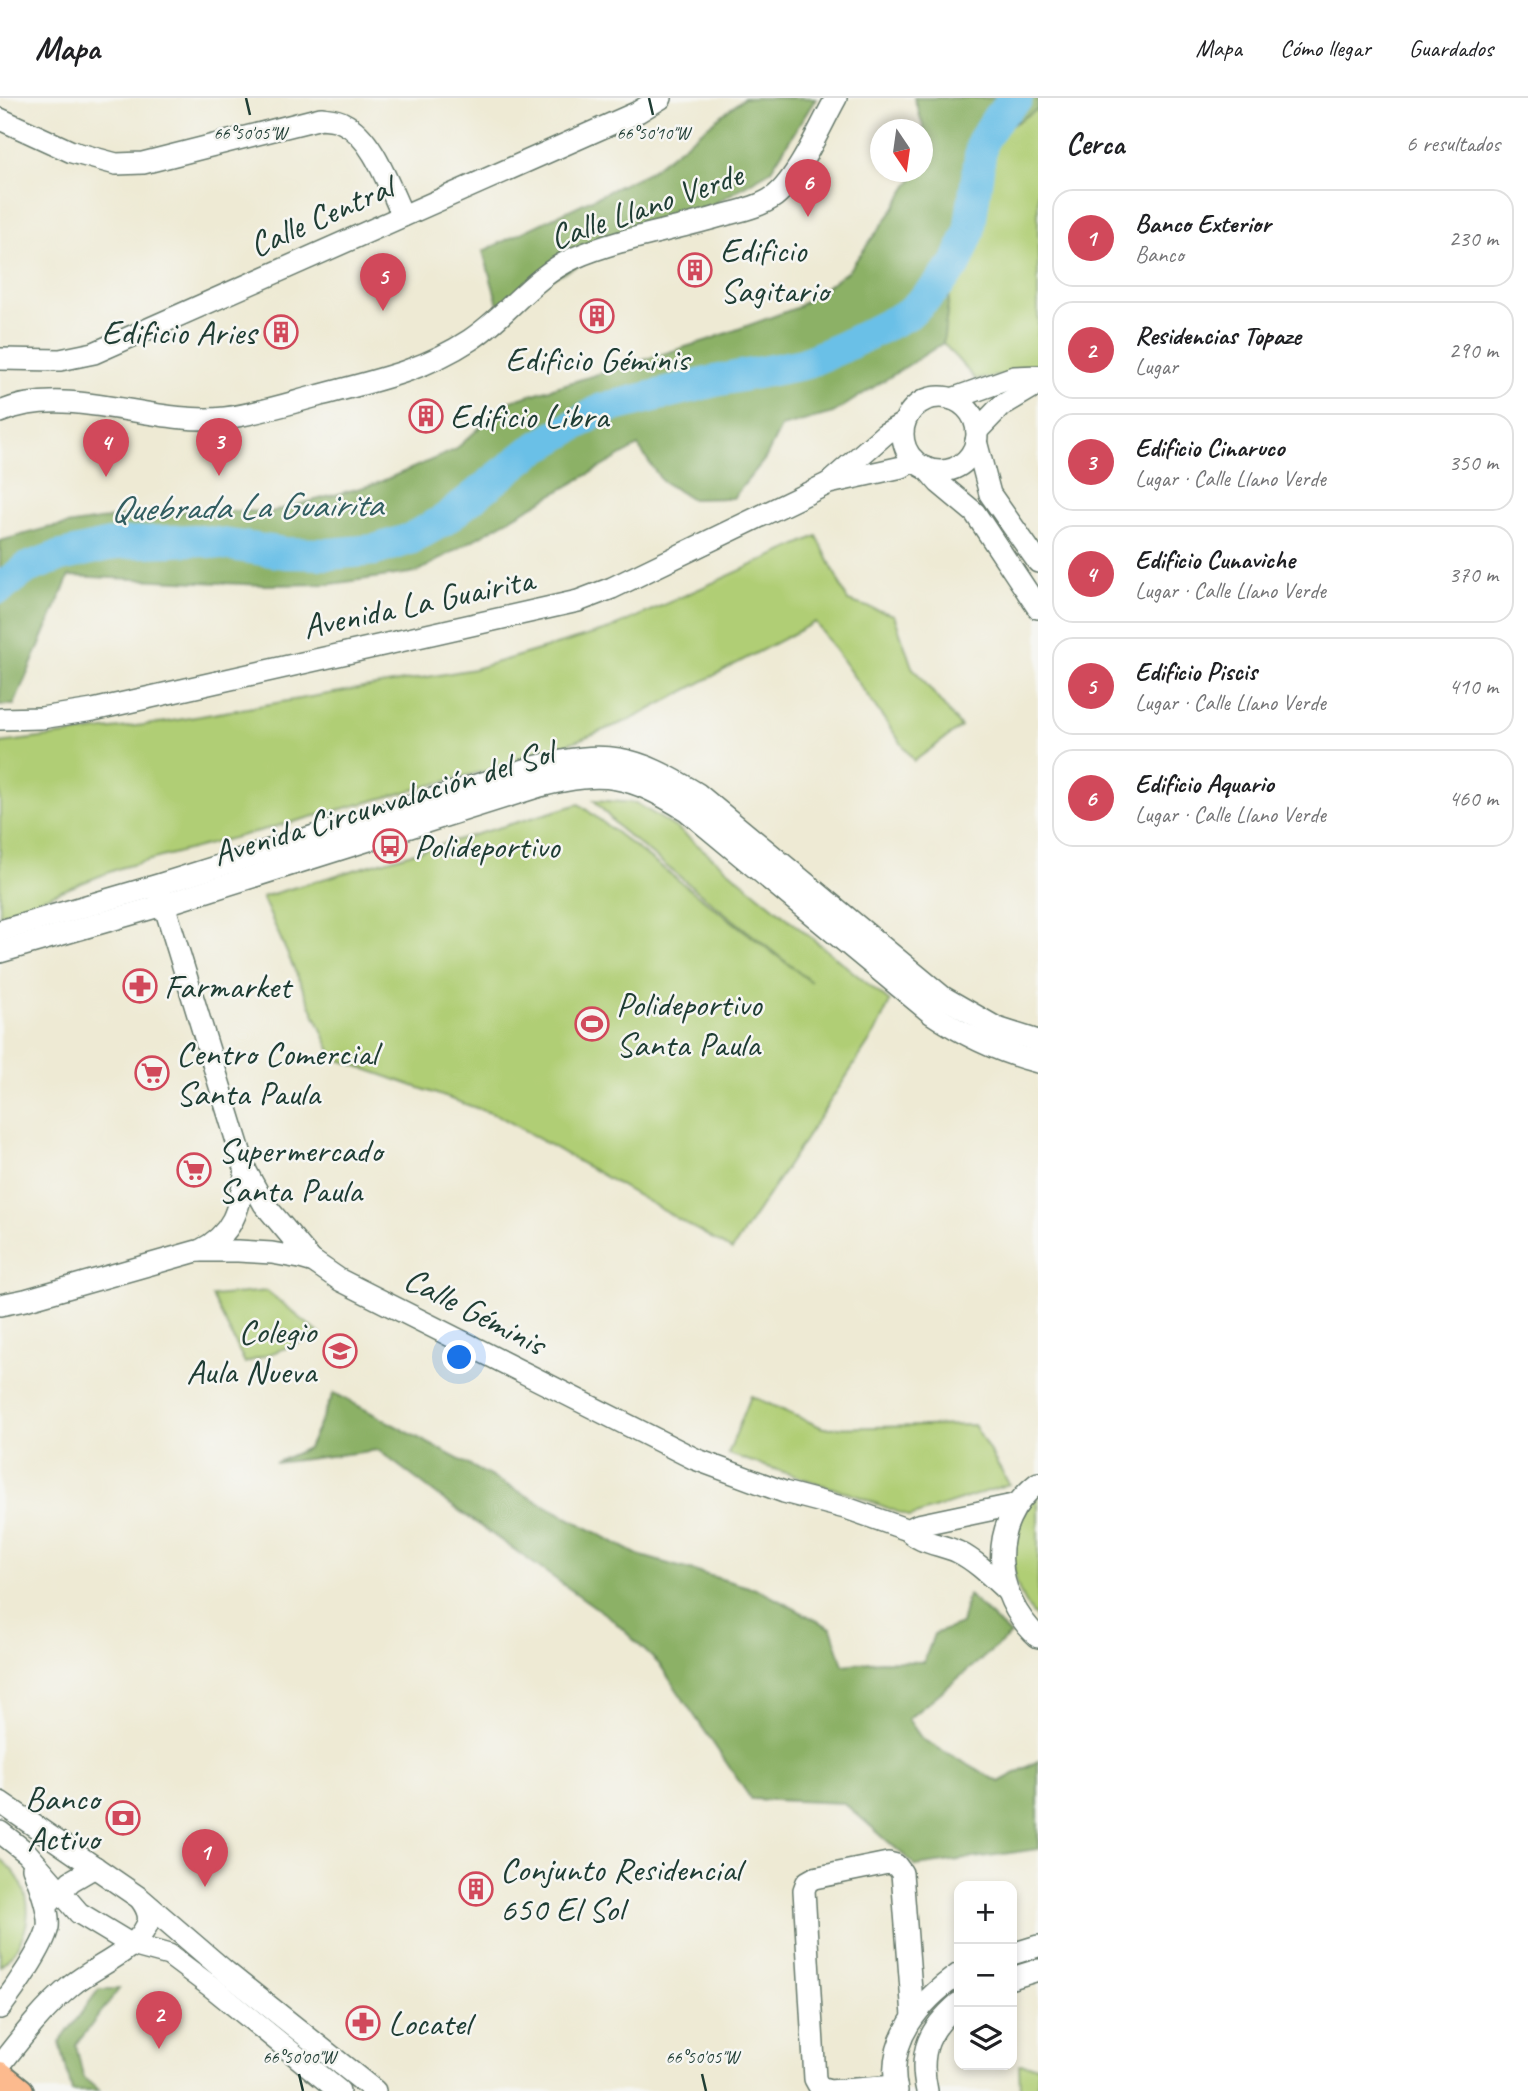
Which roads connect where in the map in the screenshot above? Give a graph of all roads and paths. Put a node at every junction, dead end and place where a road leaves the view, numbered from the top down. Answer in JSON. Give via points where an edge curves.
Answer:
{"nodes":[{"id":1,"x":661,"y":98,"type":"edge"},
{"id":2,"x":836,"y":98,"type":"edge"},
{"id":3,"x":0,"y":120,"type":"edge"},
{"id":4,"x":403,"y":216,"type":"junction"},
{"id":5,"x":0,"y":359,"type":"edge"},
{"id":6,"x":1038,"y":376,"type":"edge"},
{"id":7,"x":1038,"y":384,"type":"edge"},
{"id":8,"x":952,"y":398,"type":"junction"},
{"id":9,"x":0,"y":412,"type":"edge"},
{"id":10,"x":904,"y":423,"type":"junction"},
{"id":11,"x":977,"y":436,"type":"junction"},
{"id":12,"x":920,"y":464,"type":"junction"},
{"id":13,"x":829,"y":483,"type":"junction"},
{"id":14,"x":1038,"y":562,"type":"edge"},
{"id":15,"x":1038,"y":608,"type":"edge"},
{"id":16,"x":0,"y":719,"type":"edge"},
{"id":17,"x":537,"y":776,"type":"junction"},
{"id":18,"x":161,"y":895,"type":"junction"},
{"id":19,"x":0,"y":931,"type":"edge"},
{"id":20,"x":0,"y":951,"type":"edge"},
{"id":21,"x":1038,"y":1041,"type":"edge"},
{"id":22,"x":1038,"y":1062,"type":"edge"},
{"id":23,"x":246,"y":1171,"type":"junction"},
{"id":24,"x":197,"y":1251,"type":"junction"},
{"id":25,"x":314,"y":1262,"type":"junction"},
{"id":26,"x":0,"y":1304,"type":"edge"},
{"id":27,"x":1038,"y":1483,"type":"edge"},
{"id":28,"x":1018,"y":1504,"type":"junction"},
{"id":29,"x":908,"y":1530,"type":"junction"},
{"id":30,"x":1006,"y":1590,"type":"junction"},
{"id":31,"x":1038,"y":1637,"type":"edge"},
{"id":32,"x":0,"y":1802,"type":"edge"},
{"id":33,"x":0,"y":1832,"type":"edge"},
{"id":34,"x":95,"y":1867,"type":"junction"},
{"id":35,"x":53,"y":1899,"type":"junction"},
{"id":36,"x":141,"y":1899,"type":"junction"},
{"id":37,"x":132,"y":1945,"type":"junction"},
{"id":38,"x":1038,"y":1946,"type":"edge"},
{"id":39,"x":1017,"y":1952,"type":"edge"},
{"id":40,"x":1038,"y":1970,"type":"edge"},
{"id":41,"x":1017,"y":1976,"type":"edge"},
{"id":42,"x":954,"y":1978,"type":"edge"},
{"id":43,"x":955,"y":2007,"type":"edge"},
{"id":44,"x":0,"y":2008,"type":"edge"},
{"id":45,"x":912,"y":2016,"type":"junction"},
{"id":46,"x":0,"y":2066,"type":"edge"},
{"id":47,"x":0,"y":2076,"type":"edge"},
{"id":48,"x":896,"y":2088,"type":"edge"},
{"id":49,"x":20,"y":2091,"type":"edge"},
{"id":50,"x":339,"y":2091,"type":"edge"},
{"id":51,"x":375,"y":2091,"type":"edge"},
{"id":52,"x":927,"y":2091,"type":"edge"}],
"edges":[{"from":1,"to":4,"type":"street","name":"Calle Central"},
{"from":2,"to":9,"type":"street","name":"Calle Llano Verde","via":[[786,187],[771,198],[574,258],[535,282],[473,338],[415,369],[226,418],[187,420],[53,403]]},
{"from":3,"to":4,"type":"street","via":[[72,152],[116,164],[143,163],[321,118],[341,121],[368,146]]},
{"from":4,"to":5,"type":"street","name":"Calle Central","via":[[94,354],[60,360]]},
{"from":6,"to":8,"type":"street","name":"Avenida La Guairita","via":[[1014,377]]},
{"from":7,"to":11,"type":"street","name":"Avenida La Guairita","via":[[1001,405]]},
{"from":8,"to":10,"type":"street","name":"Avenida La Guairita","via":[[923,401],[914,406]]},
{"from":8,"to":11,"type":"street","via":[[969,411]]},
{"from":10,"to":12,"type":"street","via":[[908,454]]},
{"from":10,"to":13,"type":"street","name":"Avenida La Guairita"},
{"from":11,"to":12,"type":"street","name":"Avenida La Guairita","via":[[968,457],[954,468],[935,470]]},
{"from":11,"to":14,"type":"street","via":[[990,494]]},
{"from":12,"to":13,"type":"street","name":"Avenida La Guairita"},
{"from":12,"to":15,"type":"street","via":[[975,513]]},
{"from":13,"to":16,"type":"street","name":"Avenida La Guairita","via":[[578,601],[93,710]]},
{"from":17,"to":18,"type":"street","name":"Avenida Circunvalación del Sol"},
{"from":17,"to":21,"type":"street","name":"Avenida Circunvalación del Sol","via":[[563,760],[591,757],[642,763],[664,773],[718,810],[943,997],[997,1028]]},
{"from":17,"to":22,"type":"street","name":"Avenida Circunvalación del Sol","via":[[616,778],[655,791],[696,818],[931,1013],[989,1047]]},
{"from":18,"to":19,"type":"street","name":"Avenida Circunvalación del Sol"},
{"from":18,"to":20,"type":"street","name":"Avenida Circunvalación del Sol"},
{"from":18,"to":23,"type":"street"},
{"from":23,"to":24,"type":"street","via":[[226,1233]]},
{"from":23,"to":25,"type":"street","via":[[264,1205]]},
{"from":24,"to":25,"type":"street","name":"Calle Géminis","via":[[272,1253]]},
{"from":24,"to":26,"type":"street","name":"Calle Géminis"},
{"from":25,"to":29,"type":"street","name":"Calle Géminis","via":[[340,1280],[695,1460]]},
{"from":27,"to":28,"type":"street","name":"Calle Géminis"},
{"from":28,"to":29,"type":"street"},
{"from":28,"to":30,"type":"street","name":"Calle Géminis","via":[[1002,1546]]},
{"from":29,"to":30,"type":"street","name":"Calle Géminis","via":[[957,1551]]},
{"from":30,"to":31,"type":"street","name":"Calle Géminis","via":[[1014,1609]]},
{"from":32,"to":34,"type":"street"},
{"from":33,"to":35,"type":"street","via":[[27,1853]]},
{"from":34,"to":35,"type":"street"},
{"from":34,"to":36,"type":"street"},
{"from":35,"to":37,"type":"street"},
{"from":35,"to":44,"type":"street","via":[[44,1937]]},
{"from":36,"to":37,"type":"street","via":[[148,1923]]},
{"from":36,"to":51,"type":"street"},
{"from":37,"to":46,"type":"street","via":[[72,1985]]},
{"from":37,"to":50,"type":"street","via":[[169,1955]]},
{"from":38,"to":39,"type":"street"},
{"from":40,"to":41,"type":"street"},
{"from":42,"to":45,"type":"street"},
{"from":43,"to":52,"type":"street","via":[[928,2041],[923,2068]]},
{"from":45,"to":48,"type":"street","via":[[897,2051]]},
{"from":45,"to":48,"type":"street","via":[[902,1873],[896,1865],[807,1882],[815,2079],[820,2088],[829,2091]]},
{"from":47,"to":49,"type":"main road"}]}
